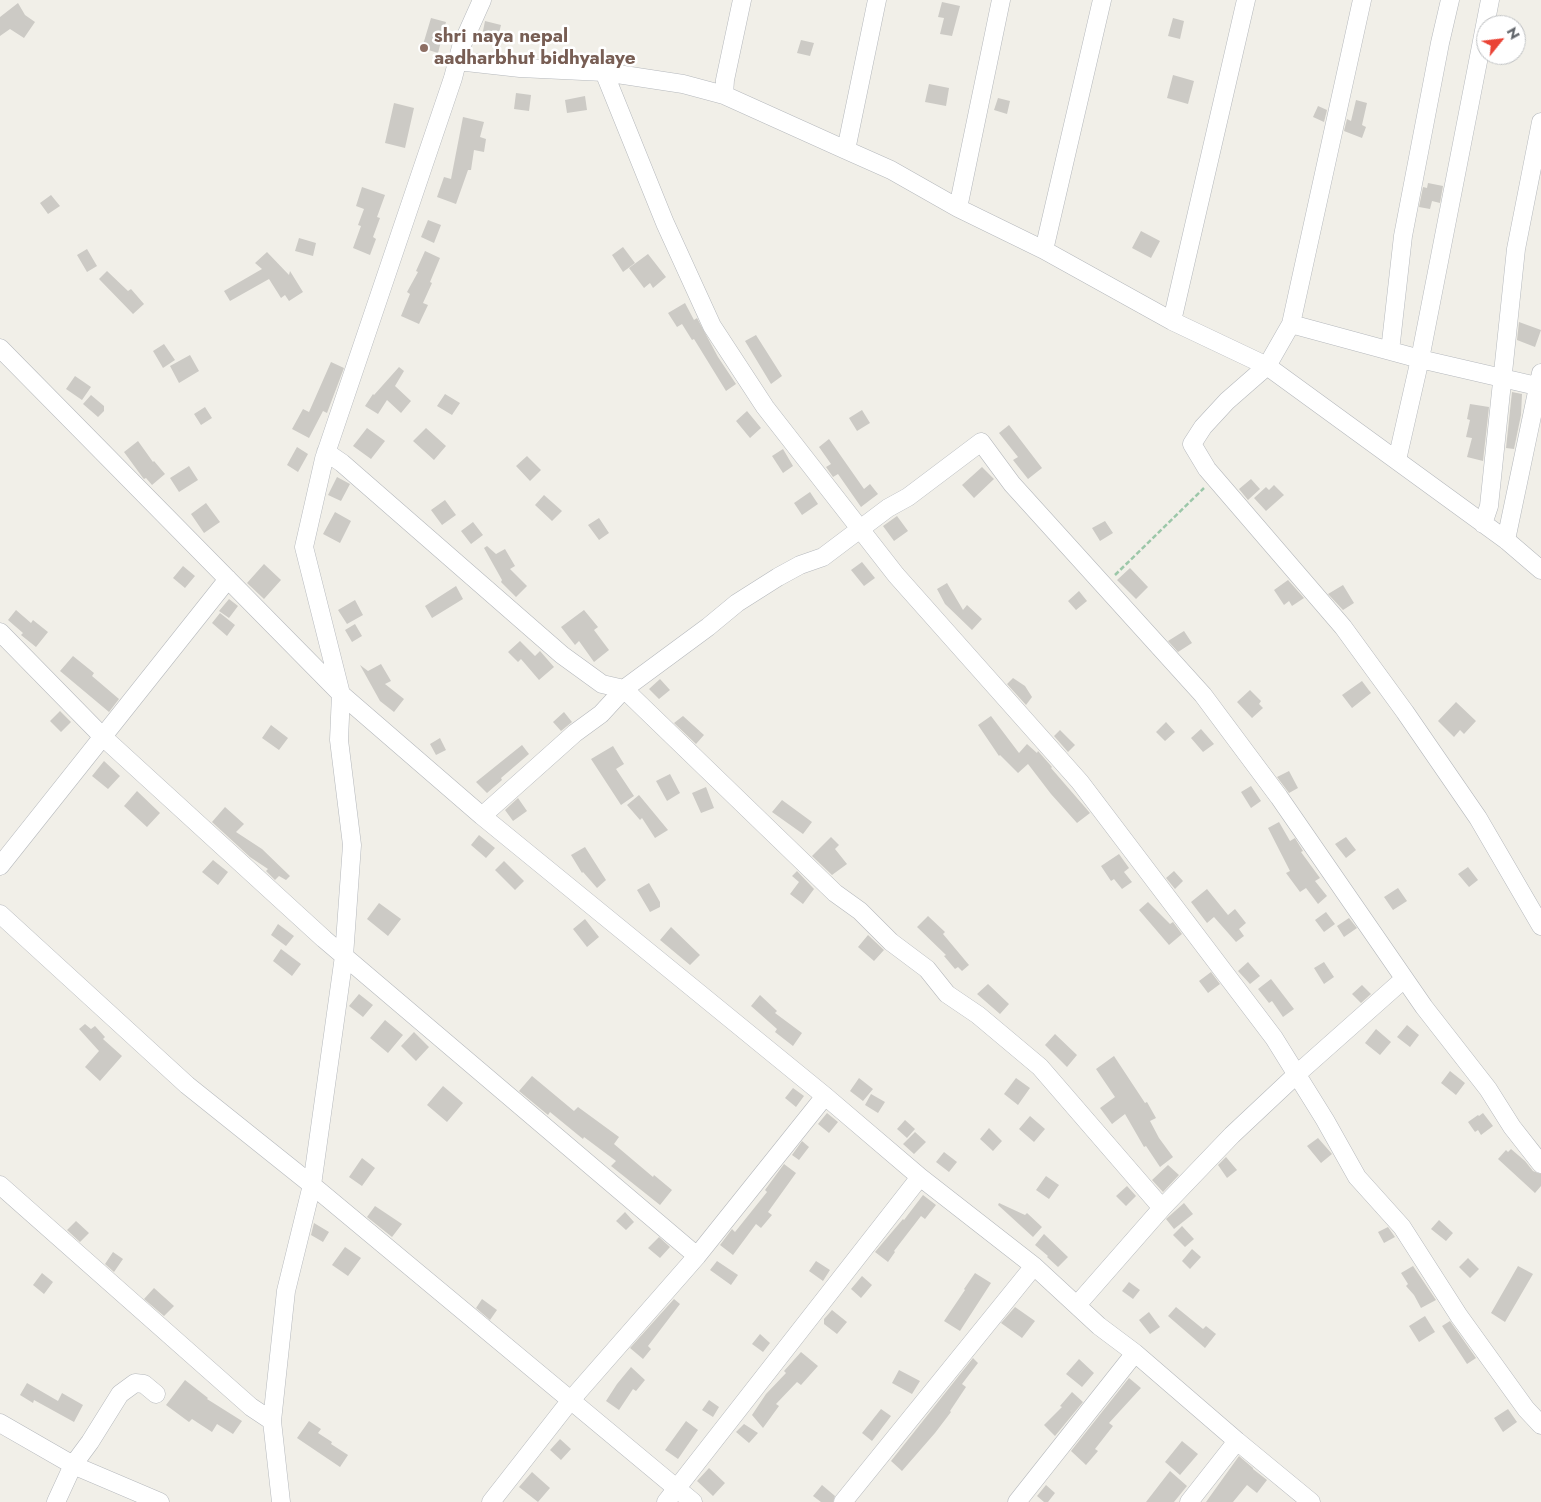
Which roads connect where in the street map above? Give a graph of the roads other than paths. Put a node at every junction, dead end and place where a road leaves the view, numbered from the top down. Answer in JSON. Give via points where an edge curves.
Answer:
{"nodes":[{"id":1,"x":468,"y":0,"type":"edge"},
{"id":2,"x":742,"y":0,"type":"edge"},
{"id":3,"x":877,"y":0,"type":"edge"},
{"id":4,"x":1001,"y":0,"type":"edge"},
{"id":5,"x":1102,"y":0,"type":"edge"},
{"id":6,"x":1246,"y":0,"type":"edge"},
{"id":7,"x":1362,"y":0,"type":"edge"},
{"id":8,"x":1450,"y":0,"type":"edge"},
{"id":9,"x":1490,"y":0,"type":"edge"},
{"id":10,"x":479,"y":8,"type":"edge"},
{"id":11,"x":457,"y":61,"type":"junction"},
{"id":12,"x":604,"y":72,"type":"junction"},
{"id":13,"x":724,"y":95,"type":"junction"},
{"id":14,"x":1541,"y":122,"type":"edge"},
{"id":15,"x":846,"y":150,"type":"junction"},
{"id":16,"x":958,"y":208,"type":"junction"},
{"id":17,"x":1044,"y":250,"type":"junction"},
{"id":18,"x":1172,"y":321,"type":"junction"},
{"id":19,"x":1291,"y":324,"type":"junction"},
{"id":20,"x":0,"y":348,"type":"edge"},
{"id":21,"x":1390,"y":351,"type":"junction"},
{"id":22,"x":1420,"y":359,"type":"junction"},
{"id":23,"x":1267,"y":366,"type":"junction"},
{"id":24,"x":1502,"y":379,"type":"junction"},
{"id":25,"x":1540,"y":382,"type":"edge"},
{"id":26,"x":326,"y":452,"type":"junction"},
{"id":27,"x":1397,"y":460,"type":"junction"},
{"id":28,"x":1483,"y":524,"type":"junction"},
{"id":29,"x":859,"y":529,"type":"junction"},
{"id":30,"x":1506,"y":540,"type":"junction"},
{"id":31,"x":1541,"y":570,"type":"edge"},
{"id":32,"x":228,"y":579,"type":"junction"},
{"id":33,"x":0,"y":632,"type":"edge"},
{"id":34,"x":624,"y":689,"type":"junction"},
{"id":35,"x":341,"y":694,"type":"junction"},
{"id":36,"x":103,"y":737,"type":"junction"},
{"id":37,"x":482,"y":816,"type":"junction"},
{"id":38,"x":0,"y":866,"type":"edge"},
{"id":39,"x":0,"y":914,"type":"edge"},
{"id":40,"x":1541,"y":926,"type":"edge"},
{"id":41,"x":344,"y":956,"type":"junction"},
{"id":42,"x":1404,"y":979,"type":"junction"},
{"id":43,"x":1297,"y":1074,"type":"junction"},
{"id":44,"x":824,"y":1096,"type":"junction"},
{"id":45,"x":1541,"y":1164,"type":"edge"},
{"id":46,"x":920,"y":1177,"type":"junction"},
{"id":47,"x":0,"y":1185,"type":"edge"},
{"id":48,"x":312,"y":1185,"type":"junction"},
{"id":49,"x":1162,"y":1208,"type":"junction"},
{"id":50,"x":697,"y":1256,"type":"junction"},
{"id":51,"x":1034,"y":1266,"type":"junction"},
{"id":52,"x":1077,"y":1305,"type":"junction"},
{"id":53,"x":1135,"y":1353,"type":"junction"},
{"id":54,"x":156,"y":1394,"type":"dead end"},
{"id":55,"x":570,"y":1401,"type":"junction"},
{"id":56,"x":272,"y":1421,"type":"junction"},
{"id":57,"x":0,"y":1422,"type":"edge"},
{"id":58,"x":1541,"y":1425,"type":"edge"},
{"id":59,"x":1237,"y":1441,"type":"junction"},
{"id":60,"x":73,"y":1465,"type":"junction"},
{"id":61,"x":671,"y":1495,"type":"edge"},
{"id":62,"x":56,"y":1502,"type":"edge"},
{"id":63,"x":160,"y":1502,"type":"edge"},
{"id":64,"x":280,"y":1502,"type":"edge"},
{"id":65,"x":491,"y":1502,"type":"edge"},
{"id":66,"x":693,"y":1502,"type":"edge"},
{"id":67,"x":843,"y":1502,"type":"edge"},
{"id":68,"x":1017,"y":1502,"type":"edge"},
{"id":69,"x":1189,"y":1502,"type":"edge"},
{"id":70,"x":1311,"y":1502,"type":"edge"}],
"edges":[{"from":1,"to":10,"type":"street"},
{"from":2,"to":13,"type":"street"},
{"from":3,"to":15,"type":"street"},
{"from":4,"to":16,"type":"street"},
{"from":5,"to":17,"type":"street"},
{"from":6,"to":18,"type":"street"},
{"from":7,"to":19,"type":"street"},
{"from":8,"to":21,"type":"street","via":[[1403,236]]},
{"from":9,"to":22,"type":"street"},
{"from":10,"to":11,"type":"street"},
{"from":11,"to":12,"type":"street"},
{"from":11,"to":26,"type":"street"},
{"from":12,"to":13,"type":"street","via":[[683,84]]},
{"from":12,"to":29,"type":"street","via":[[712,326],[765,407]]},
{"from":13,"to":15,"type":"street"},
{"from":14,"to":24,"type":"street","via":[[1516,249]]},
{"from":15,"to":16,"type":"street","via":[[891,170]]},
{"from":16,"to":17,"type":"street"},
{"from":17,"to":18,"type":"street"},
{"from":18,"to":23,"type":"street"},
{"from":19,"to":21,"type":"street"},
{"from":19,"to":23,"type":"street"},
{"from":20,"to":32,"type":"street"},
{"from":21,"to":22,"type":"street"},
{"from":22,"to":24,"type":"street"},
{"from":22,"to":27,"type":"street"},
{"from":23,"to":27,"type":"street"},
{"from":23,"to":40,"type":"street","via":[[1226,401],[1192,444],[1208,469],[1343,627],[1478,818]]},
{"from":24,"to":25,"type":"street"},
{"from":24,"to":28,"type":"street","via":[[1489,506]]},
{"from":25,"to":30,"type":"street"},
{"from":26,"to":34,"type":"street","via":[[562,655],[602,684]]},
{"from":26,"to":35,"type":"street","via":[[304,547]]},
{"from":27,"to":28,"type":"street"},
{"from":28,"to":30,"type":"street"},
{"from":29,"to":34,"type":"street","via":[[823,557],[800,565],[737,603]]},
{"from":29,"to":42,"type":"street","via":[[981,442],[1012,484],[1203,695],[1280,797]]},
{"from":29,"to":43,"type":"street","via":[[1080,782],[1274,1038]]},
{"from":30,"to":31,"type":"street"},
{"from":32,"to":35,"type":"street"},
{"from":32,"to":36,"type":"street"},
{"from":33,"to":36,"type":"street"},
{"from":34,"to":37,"type":"street","via":[[601,714]]},
{"from":34,"to":49,"type":"street","via":[[835,893],[927,969],[947,994],[978,1015],[1040,1067]]},
{"from":35,"to":37,"type":"street"},
{"from":35,"to":41,"type":"street","via":[[339,740],[352,845]]},
{"from":36,"to":38,"type":"street"},
{"from":36,"to":41,"type":"street"},
{"from":37,"to":44,"type":"street"},
{"from":39,"to":48,"type":"street","via":[[188,1084]]},
{"from":41,"to":48,"type":"street"},
{"from":41,"to":50,"type":"street"},
{"from":42,"to":43,"type":"street"},
{"from":42,"to":45,"type":"street"},
{"from":43,"to":49,"type":"street"},
{"from":43,"to":58,"type":"street","via":[[1357,1177],[1402,1227],[1459,1316]]},
{"from":44,"to":46,"type":"street"},
{"from":44,"to":50,"type":"street"},
{"from":46,"to":51,"type":"street"},
{"from":46,"to":61,"type":"street"},
{"from":47,"to":56,"type":"street","via":[[251,1407]]},
{"from":48,"to":55,"type":"street"},
{"from":48,"to":56,"type":"street","via":[[286,1291]]},
{"from":49,"to":52,"type":"street"},
{"from":50,"to":55,"type":"street"},
{"from":51,"to":52,"type":"street"},
{"from":51,"to":67,"type":"street"},
{"from":52,"to":53,"type":"street"},
{"from":53,"to":59,"type":"street"},
{"from":53,"to":68,"type":"street"},
{"from":54,"to":60,"type":"street","via":[[144,1384],[135,1383],[120,1394]]},
{"from":55,"to":61,"type":"street"},
{"from":55,"to":65,"type":"street"},
{"from":56,"to":64,"type":"street"},
{"from":57,"to":60,"type":"street"},
{"from":59,"to":69,"type":"street"},
{"from":59,"to":70,"type":"street"},
{"from":60,"to":62,"type":"street"},
{"from":60,"to":63,"type":"street"},
{"from":61,"to":66,"type":"street"}]}
